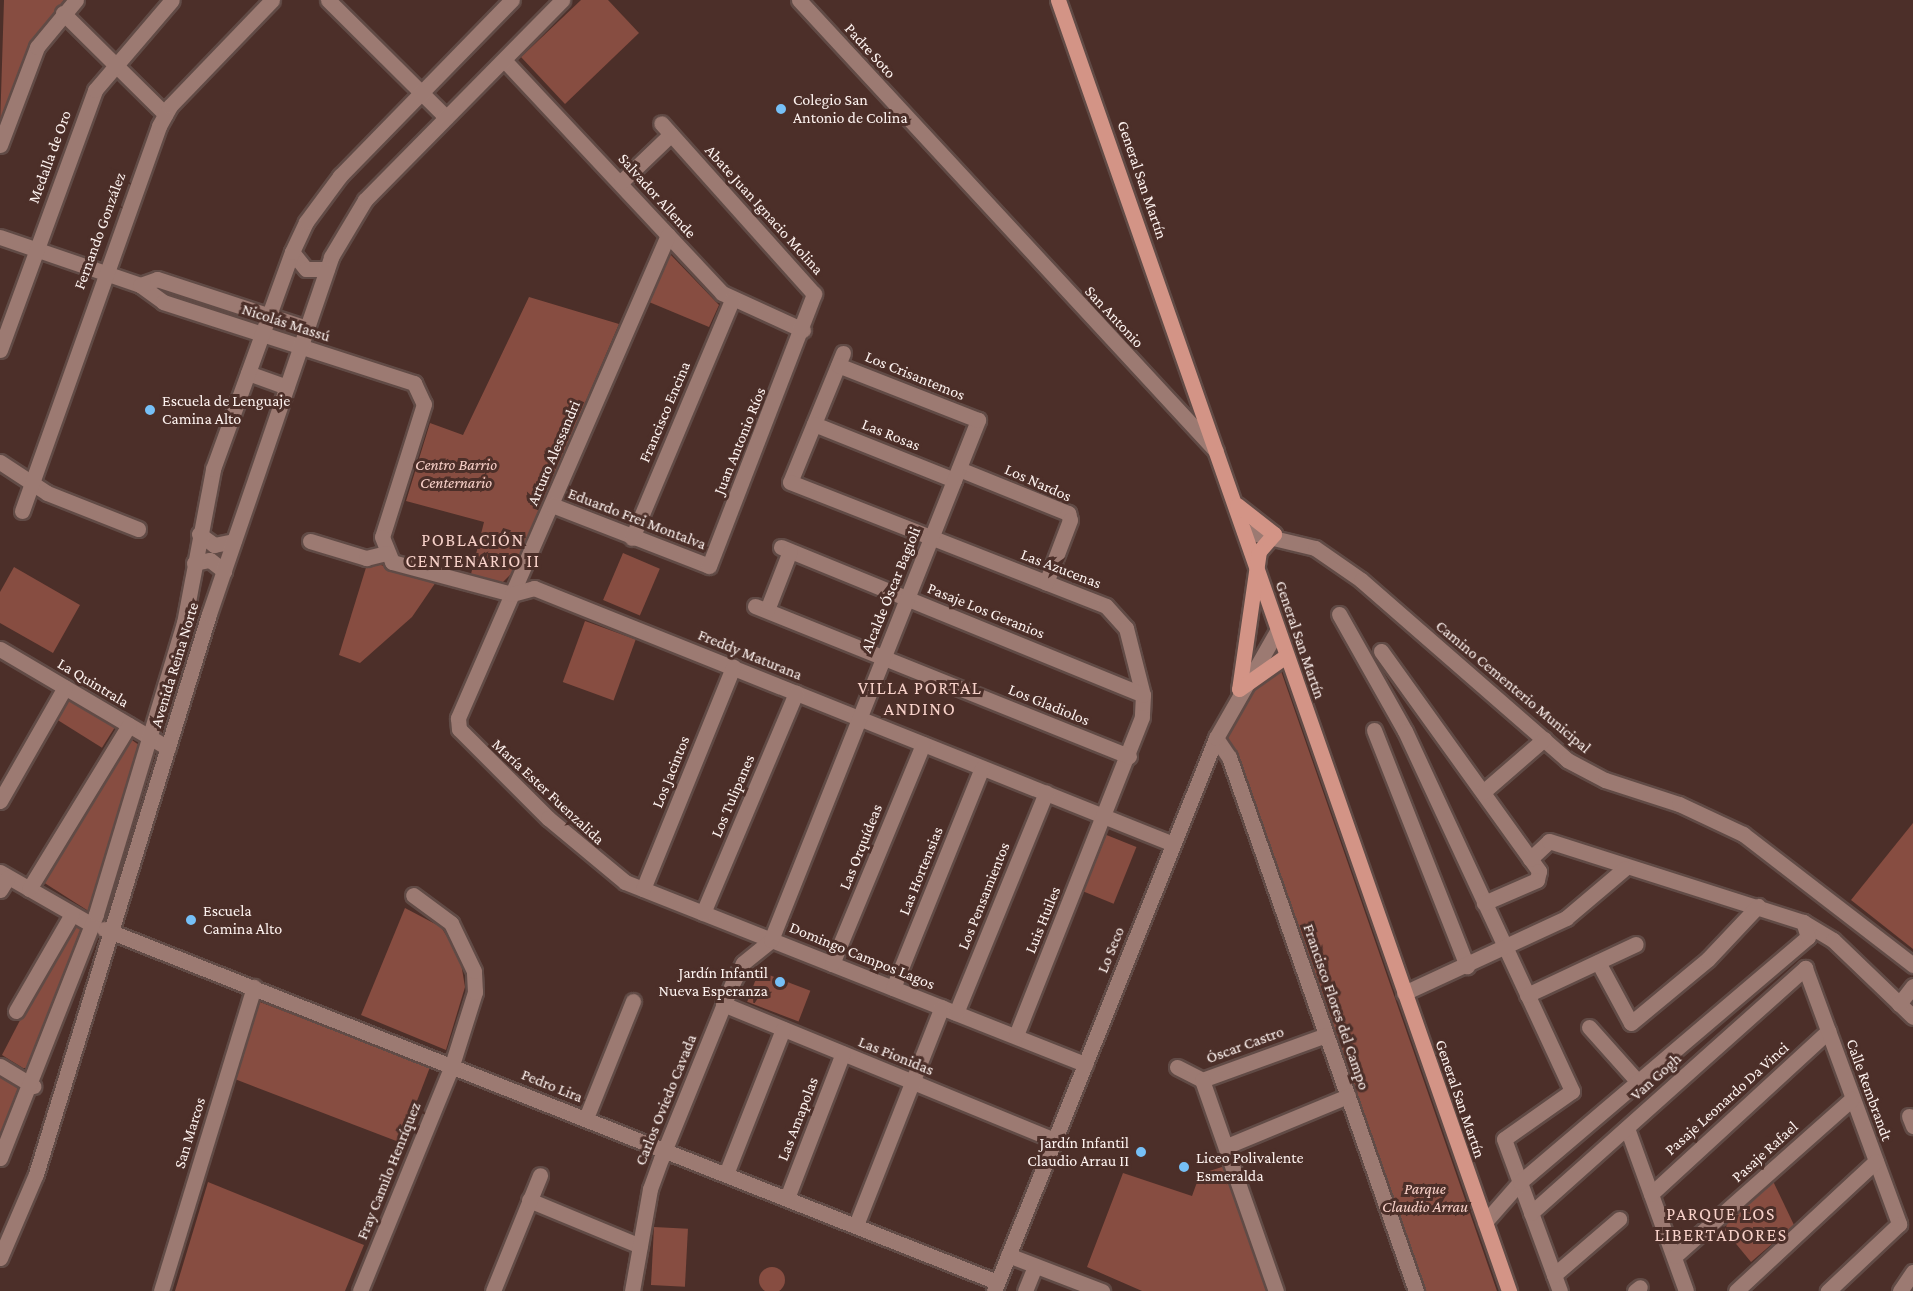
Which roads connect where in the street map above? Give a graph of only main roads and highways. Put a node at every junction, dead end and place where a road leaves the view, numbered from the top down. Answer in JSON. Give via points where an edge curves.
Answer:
{"nodes":[{"id":1,"x":1058,"y":0,"type":"edge"},
{"id":2,"x":1234,"y":502,"type":"junction"},
{"id":3,"x":1256,"y":568,"type":"junction"},
{"id":4,"x":1286,"y":656,"type":"junction"},
{"id":5,"x":1509,"y":1291,"type":"edge"}],
"edges":[{"from":1,"to":2,"type":"main road","name":"General San Martín"},
{"from":2,"to":3,"type":"main road","name":"General San Martín"},
{"from":2,"to":3,"type":"main road","via":[[1274,534],[1259,551]]},
{"from":3,"to":4,"type":"main road","name":"General San Martín"},
{"from":3,"to":4,"type":"main road","via":[[1239,689]]},
{"from":4,"to":5,"type":"main road","name":"General San Martín"}]}
